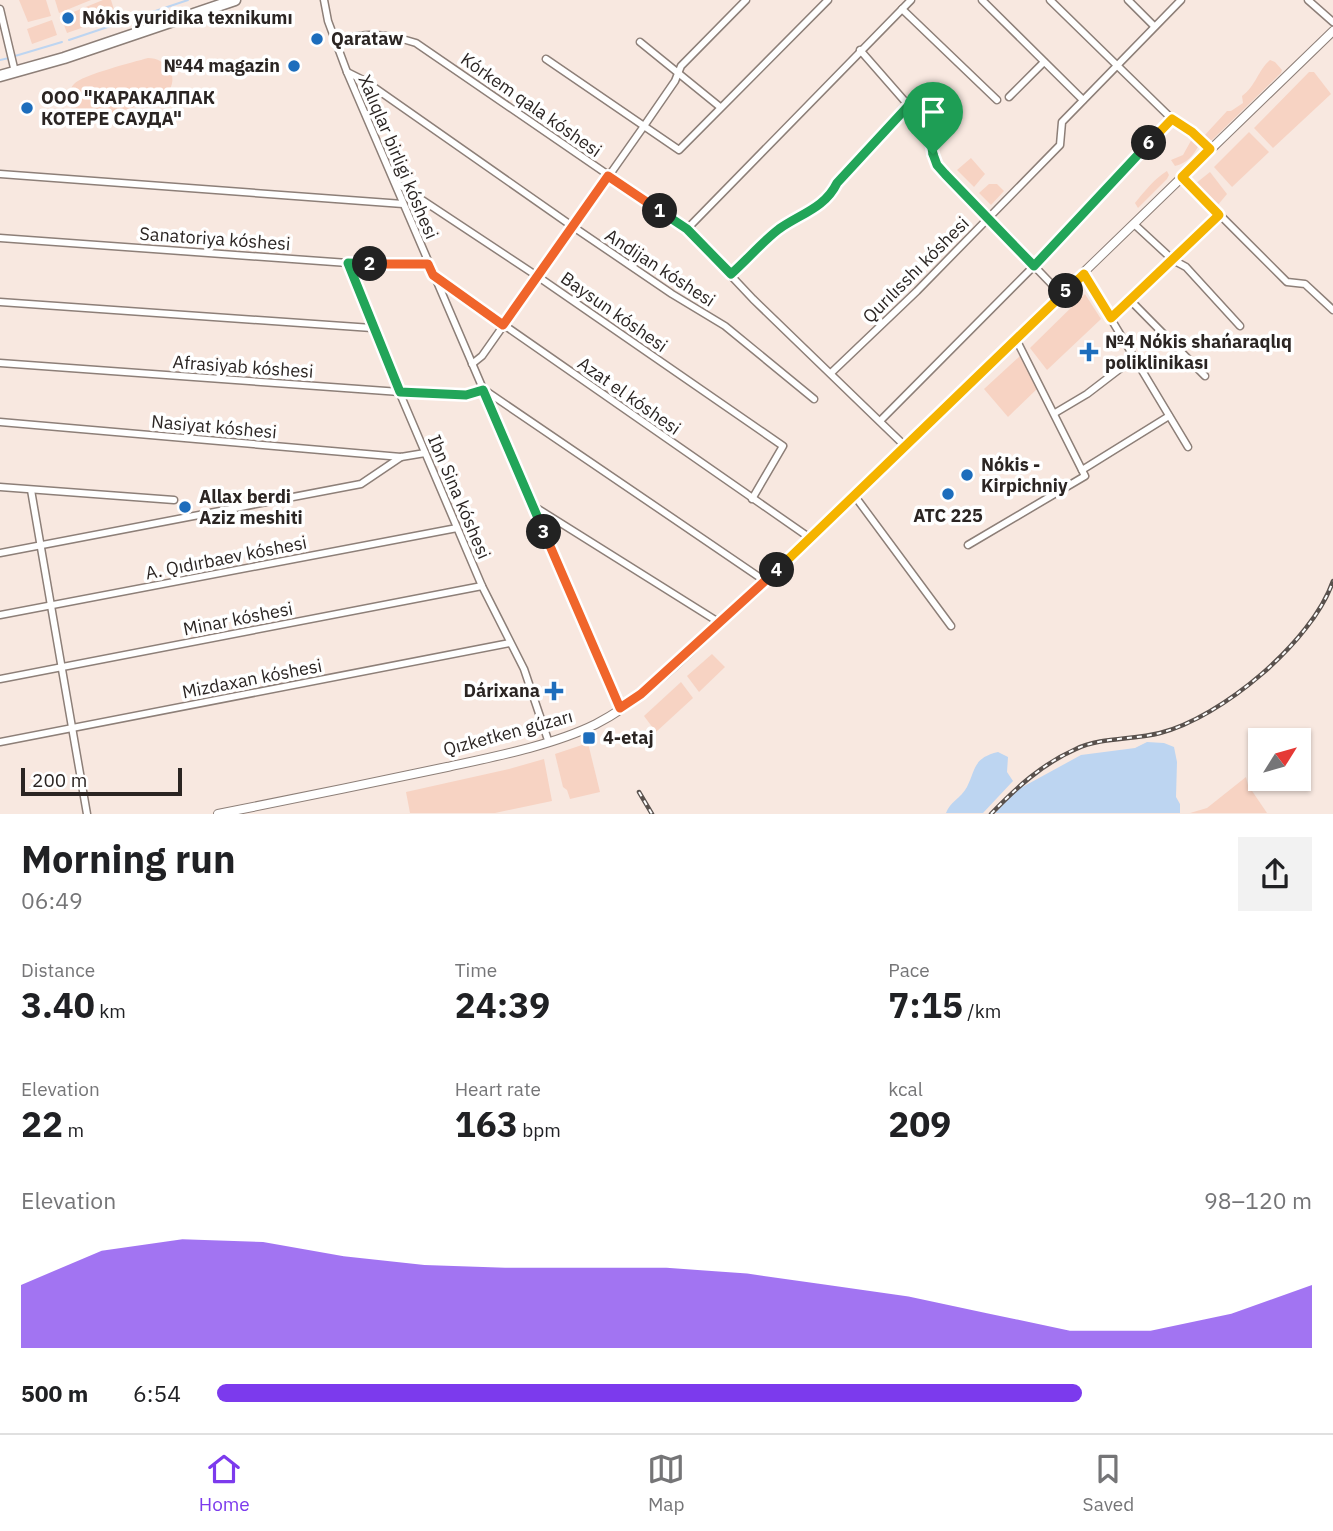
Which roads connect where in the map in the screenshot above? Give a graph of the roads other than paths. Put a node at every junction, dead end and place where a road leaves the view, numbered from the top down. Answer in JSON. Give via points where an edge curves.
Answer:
{"nodes":[{"id":1,"x":235,"y":0,"type":"edge"},
{"id":2,"x":324,"y":0,"type":"edge"},
{"id":3,"x":746,"y":0,"type":"edge"},
{"id":4,"x":828,"y":0,"type":"edge"},
{"id":5,"x":911,"y":0,"type":"edge"},
{"id":6,"x":982,"y":0,"type":"edge"},
{"id":7,"x":1050,"y":0,"type":"edge"},
{"id":8,"x":1128,"y":0,"type":"edge"},
{"id":9,"x":1181,"y":0,"type":"edge"},
{"id":10,"x":1308,"y":0,"type":"edge"},
{"id":11,"x":0,"y":9,"type":"edge"},
{"id":12,"x":902,"y":9,"type":"junction"},
{"id":13,"x":1333,"y":22,"type":"edge"},
{"id":14,"x":1154,"y":26,"type":"junction"},
{"id":15,"x":1333,"y":31,"type":"edge"},
{"id":16,"x":336,"y":41,"type":"junction"},
{"id":17,"x":640,"y":42,"type":"dead end"},
{"id":18,"x":860,"y":50,"type":"junction"},
{"id":19,"x":546,"y":59,"type":"dead end"},
{"id":20,"x":1044,"y":62,"type":"junction"},
{"id":21,"x":1116,"y":66,"type":"junction"},
{"id":22,"x":15,"y":72,"type":"junction"},
{"id":23,"x":347,"y":72,"type":"junction"},
{"id":24,"x":677,"y":74,"type":"junction"},
{"id":25,"x":0,"y":76,"type":"edge"},
{"id":26,"x":1009,"y":97,"type":"dead end"},
{"id":27,"x":997,"y":100,"type":"dead end"},
{"id":28,"x":1083,"y":100,"type":"junction"},
{"id":29,"x":910,"y":104,"type":"junction"},
{"id":30,"x":720,"y":107,"type":"junction"},
{"id":31,"x":1172,"y":119,"type":"junction"},
{"id":32,"x":643,"y":126,"type":"junction"},
{"id":33,"x":1210,"y":149,"type":"junction"},
{"id":34,"x":0,"y":174,"type":"edge"},
{"id":35,"x":608,"y":176,"type":"junction"},
{"id":36,"x":1182,"y":177,"type":"junction"},
{"id":37,"x":393,"y":180,"type":"junction"},
{"id":38,"x":403,"y":204,"type":"junction"},
{"id":39,"x":1219,"y":215,"type":"junction"},
{"id":40,"x":988,"y":218,"type":"junction"},
{"id":41,"x":1134,"y":224,"type":"junction"},
{"id":42,"x":572,"y":226,"type":"junction"},
{"id":43,"x":687,"y":229,"type":"junction"},
{"id":44,"x":0,"y":238,"type":"edge"},
{"id":45,"x":1173,"y":260,"type":"junction"},
{"id":46,"x":348,"y":263,"type":"junction"},
{"id":47,"x":428,"y":264,"type":"junction"},
{"id":48,"x":1034,"y":266,"type":"junction"},
{"id":49,"x":731,"y":274,"type":"junction"},
{"id":50,"x":1084,"y":274,"type":"junction"},
{"id":51,"x":433,"y":275,"type":"junction"},
{"id":52,"x":537,"y":276,"type":"junction"},
{"id":53,"x":1062,"y":296,"type":"junction"},
{"id":54,"x":1131,"y":301,"type":"junction"},
{"id":55,"x":0,"y":302,"type":"edge"},
{"id":56,"x":1333,"y":310,"type":"edge"},
{"id":57,"x":1111,"y":318,"type":"junction"},
{"id":58,"x":503,"y":325,"type":"junction"},
{"id":59,"x":1240,"y":326,"type":"dead end"},
{"id":60,"x":372,"y":328,"type":"junction"},
{"id":61,"x":1016,"y":339,"type":"junction"},
{"id":62,"x":1134,"y":358,"type":"junction"},
{"id":63,"x":0,"y":363,"type":"edge"},
{"id":64,"x":472,"y":364,"type":"junction"},
{"id":65,"x":831,"y":373,"type":"junction"},
{"id":66,"x":1205,"y":376,"type":"dead end"},
{"id":67,"x":483,"y":390,"type":"junction"},
{"id":68,"x":400,"y":392,"type":"junction"},
{"id":69,"x":814,"y":399,"type":"dead end"},
{"id":70,"x":1055,"y":413,"type":"junction"},
{"id":71,"x":1169,"y":416,"type":"junction"},
{"id":72,"x":880,"y":421,"type":"junction"},
{"id":73,"x":0,"y":422,"type":"edge"},
{"id":74,"x":905,"y":446,"type":"junction"},
{"id":75,"x":1188,"y":447,"type":"dead end"},
{"id":76,"x":425,"y":453,"type":"junction"},
{"id":77,"x":401,"y":457,"type":"junction"},
{"id":78,"x":1084,"y":473,"type":"junction"},
{"id":79,"x":0,"y":487,"type":"edge"},
{"id":80,"x":31,"y":490,"type":"junction"},
{"id":81,"x":854,"y":495,"type":"junction"},
{"id":82,"x":752,"y":499,"type":"junction"},
{"id":83,"x":174,"y":500,"type":"dead end"},
{"id":84,"x":533,"y":506,"type":"junction"},
{"id":85,"x":457,"y":528,"type":"junction"},
{"id":86,"x":810,"y":538,"type":"junction"},
{"id":87,"x":968,"y":545,"type":"dead end"},
{"id":88,"x":40,"y":547,"type":"junction"},
{"id":89,"x":0,"y":553,"type":"edge"},
{"id":90,"x":765,"y":581,"type":"junction"},
{"id":91,"x":482,"y":586,"type":"junction"},
{"id":92,"x":51,"y":606,"type":"junction"},
{"id":93,"x":0,"y":615,"type":"edge"},
{"id":94,"x":720,"y":623,"type":"junction"},
{"id":95,"x":951,"y":626,"type":"dead end"},
{"id":96,"x":510,"y":643,"type":"junction"},
{"id":97,"x":61,"y":668,"type":"junction"},
{"id":98,"x":0,"y":680,"type":"edge"},
{"id":99,"x":620,"y":708,"type":"junction"},
{"id":100,"x":73,"y":729,"type":"junction"},
{"id":101,"x":548,"y":740,"type":"junction"},
{"id":102,"x":0,"y":742,"type":"edge"},
{"id":103,"x":87,"y":814,"type":"edge"},
{"id":104,"x":218,"y":814,"type":"edge"}],
"edges":[{"from":1,"to":22,"type":"highway"},
{"from":2,"to":16,"type":"street","name":"Xalıqlar birligi kóshesi"},
{"from":3,"to":24,"type":"street"},
{"from":4,"to":30,"type":"street"},
{"from":5,"to":12,"type":"street"},
{"from":6,"to":20,"type":"street"},
{"from":7,"to":21,"type":"street"},
{"from":8,"to":14,"type":"street"},
{"from":9,"to":14,"type":"street","name":"Qurılısshı kóshesi"},
{"from":10,"to":13,"type":"street"},
{"from":11,"to":22,"type":"street"},
{"from":12,"to":18,"type":"street"},
{"from":12,"to":27,"type":"street"},
{"from":14,"to":21,"type":"street","name":"Qurılısshı kóshesi"},
{"from":15,"to":33,"type":"street","name":"Qızketken gúzarı"},
{"from":16,"to":23,"type":"street","name":"Xalıqlar birligi kóshesi"},
{"from":16,"to":35,"type":"street","name":"Kórkem qala kóshesi","via":[[374,33],[416,43]]},
{"from":17,"to":24,"type":"street"},
{"from":18,"to":29,"type":"street"},
{"from":18,"to":43,"type":"street"},
{"from":19,"to":32,"type":"street"},
{"from":20,"to":26,"type":"street"},
{"from":20,"to":28,"type":"street"},
{"from":21,"to":28,"type":"street","name":"Qurılısshı kóshesi"},
{"from":21,"to":31,"type":"street"},
{"from":22,"to":25,"type":"highway"},
{"from":23,"to":37,"type":"street","name":"Xalıqlar birligi kóshesi"},
{"from":23,"to":42,"type":"street","name":"Andijan kóshesi"},
{"from":24,"to":30,"type":"street"},
{"from":24,"to":32,"type":"street"},
{"from":28,"to":40,"type":"street","name":"Qurılısshı kóshesi","via":[[1062,122],[1060,145]]},
{"from":29,"to":40,"type":"street","via":[[929,131],[937,165]]},
{"from":29,"to":49,"type":"street","via":[[837,183],[831,196],[777,230]]},
{"from":30,"to":32,"type":"street","via":[[679,150]]},
{"from":31,"to":33,"type":"street"},
{"from":31,"to":48,"type":"street"},
{"from":32,"to":35,"type":"street"},
{"from":33,"to":36,"type":"street","name":"Qızketken gúzarı"},
{"from":34,"to":38,"type":"street"},
{"from":35,"to":42,"type":"street"},
{"from":35,"to":43,"type":"street","name":"Kórkem qala kóshesi"},
{"from":36,"to":39,"type":"street"},
{"from":36,"to":41,"type":"street","name":"Qızketken gúzarı"},
{"from":37,"to":38,"type":"street","name":"Xalıqlar birligi kóshesi"},
{"from":37,"to":52,"type":"street","name":"Baysun kóshesi"},
{"from":38,"to":47,"type":"street","name":"Xalıqlar birligi kóshesi"},
{"from":39,"to":45,"type":"street"},
{"from":39,"to":56,"type":"street","via":[[1287,282],[1305,284]]},
{"from":40,"to":48,"type":"street"},
{"from":40,"to":65,"type":"street","name":"Qurılısshı kóshesi"},
{"from":41,"to":45,"type":"street"},
{"from":41,"to":50,"type":"street","name":"Qızketken gúzarı"},
{"from":42,"to":52,"type":"street"},
{"from":42,"to":69,"type":"street","name":"Andijan kóshesi","via":[[725,327]]},
{"from":43,"to":49,"type":"street","name":"Kórkem qala kóshesi"},
{"from":44,"to":46,"type":"street","name":"Sanatoriya kóshesi"},
{"from":45,"to":54,"type":"street"},
{"from":45,"to":59,"type":"street","via":[[1186,267]]},
{"from":46,"to":47,"type":"street","name":"Sanatoriya kóshesi"},
{"from":46,"to":60,"type":"street","name":"Ibn Sina kóshesi"},
{"from":47,"to":51,"type":"street","name":"Xalıqlar birligi kóshesi"},
{"from":48,"to":53,"type":"street"},
{"from":48,"to":72,"type":"street"},
{"from":49,"to":65,"type":"street","name":"Kórkem qala kóshesi"},
{"from":50,"to":53,"type":"street","name":"Qızketken gúzarı"},
{"from":50,"to":57,"type":"street"},
{"from":51,"to":58,"type":"street","name":"Azat el kóshesi"},
{"from":51,"to":64,"type":"street","name":"Xalıqlar birligi kóshesi"},
{"from":52,"to":58,"type":"street"},
{"from":52,"to":82,"type":"street","name":"Baysun kóshesi","via":[[783,446]]},
{"from":53,"to":61,"type":"street","name":"Qızketken gúzarı"},
{"from":54,"to":57,"type":"street"},
{"from":54,"to":66,"type":"street"},
{"from":55,"to":60,"type":"street"},
{"from":57,"to":62,"type":"street"},
{"from":58,"to":64,"type":"street"},
{"from":58,"to":82,"type":"street","name":"Azat el kóshesi"},
{"from":60,"to":68,"type":"street","name":"Ibn Sina kóshesi"},
{"from":61,"to":70,"type":"street"},
{"from":61,"to":74,"type":"street","name":"Qızketken gúzarı"},
{"from":62,"to":70,"type":"street"},
{"from":62,"to":71,"type":"street"},
{"from":63,"to":68,"type":"street","name":"Afrasiyab kóshesi"},
{"from":64,"to":67,"type":"street","name":"Xalıqlar birligi kóshesi"},
{"from":65,"to":72,"type":"street","name":"Kórkem qala kóshesi"},
{"from":67,"to":68,"type":"street","name":"Afrasiyab kóshesi","via":[[466,395]]},
{"from":67,"to":84,"type":"street","name":"Xalıqlar birligi kóshesi"},
{"from":67,"to":90,"type":"street"},
{"from":68,"to":76,"type":"street","name":"Ibn Sina kóshesi"},
{"from":70,"to":78,"type":"street"},
{"from":71,"to":75,"type":"street"},
{"from":71,"to":78,"type":"street"},
{"from":72,"to":74,"type":"street","name":"Kórkem qala kóshesi"},
{"from":73,"to":77,"type":"street","name":"Nasiyat kóshesi"},
{"from":74,"to":81,"type":"street","name":"Qızketken gúzarı"},
{"from":76,"to":77,"type":"street","name":"Nasiyat kóshesi"},
{"from":76,"to":85,"type":"street","name":"Ibn Sina kóshesi"},
{"from":77,"to":88,"type":"street","via":[[361,484]]},
{"from":78,"to":87,"type":"street"},
{"from":79,"to":80,"type":"street"},
{"from":80,"to":83,"type":"street"},
{"from":80,"to":88,"type":"street"},
{"from":81,"to":86,"type":"street","name":"Qızketken gúzarı"},
{"from":81,"to":95,"type":"street"},
{"from":82,"to":86,"type":"street","name":"Azat el kóshesi"},
{"from":84,"to":94,"type":"street"},
{"from":84,"to":99,"type":"street","name":"Xalıqlar birligi kóshesi"},
{"from":85,"to":91,"type":"street","name":"Ibn Sina kóshesi"},
{"from":85,"to":92,"type":"street","name":"A. Qıdırbaev kóshesi"},
{"from":86,"to":90,"type":"street","name":"Qızketken gúzarı"},
{"from":88,"to":89,"type":"street"},
{"from":88,"to":92,"type":"street"},
{"from":90,"to":94,"type":"street","name":"Qızketken gúzarı"},
{"from":91,"to":96,"type":"street","name":"Ibn Sina kóshesi"},
{"from":91,"to":97,"type":"street","name":"Minar kóshesi"},
{"from":92,"to":93,"type":"street","name":"A. Qıdırbaev kóshesi"},
{"from":92,"to":97,"type":"street"},
{"from":94,"to":99,"type":"street","name":"Qızketken gúzarı"},
{"from":96,"to":100,"type":"street","name":"Mizdaxan kóshesi"},
{"from":96,"to":101,"type":"street","name":"Ibn Sina kóshesi","via":[[524,669]]},
{"from":97,"to":98,"type":"street","name":"Minar kóshesi"},
{"from":97,"to":100,"type":"street"},
{"from":99,"to":101,"type":"street","name":"Qızketken gúzarı","via":[[587,728]]},
{"from":100,"to":102,"type":"street","name":"Mizdaxan kóshesi"},
{"from":100,"to":103,"type":"street"},
{"from":101,"to":104,"type":"street","name":"Qızketken gúzarı","via":[[467,762]]}]}
